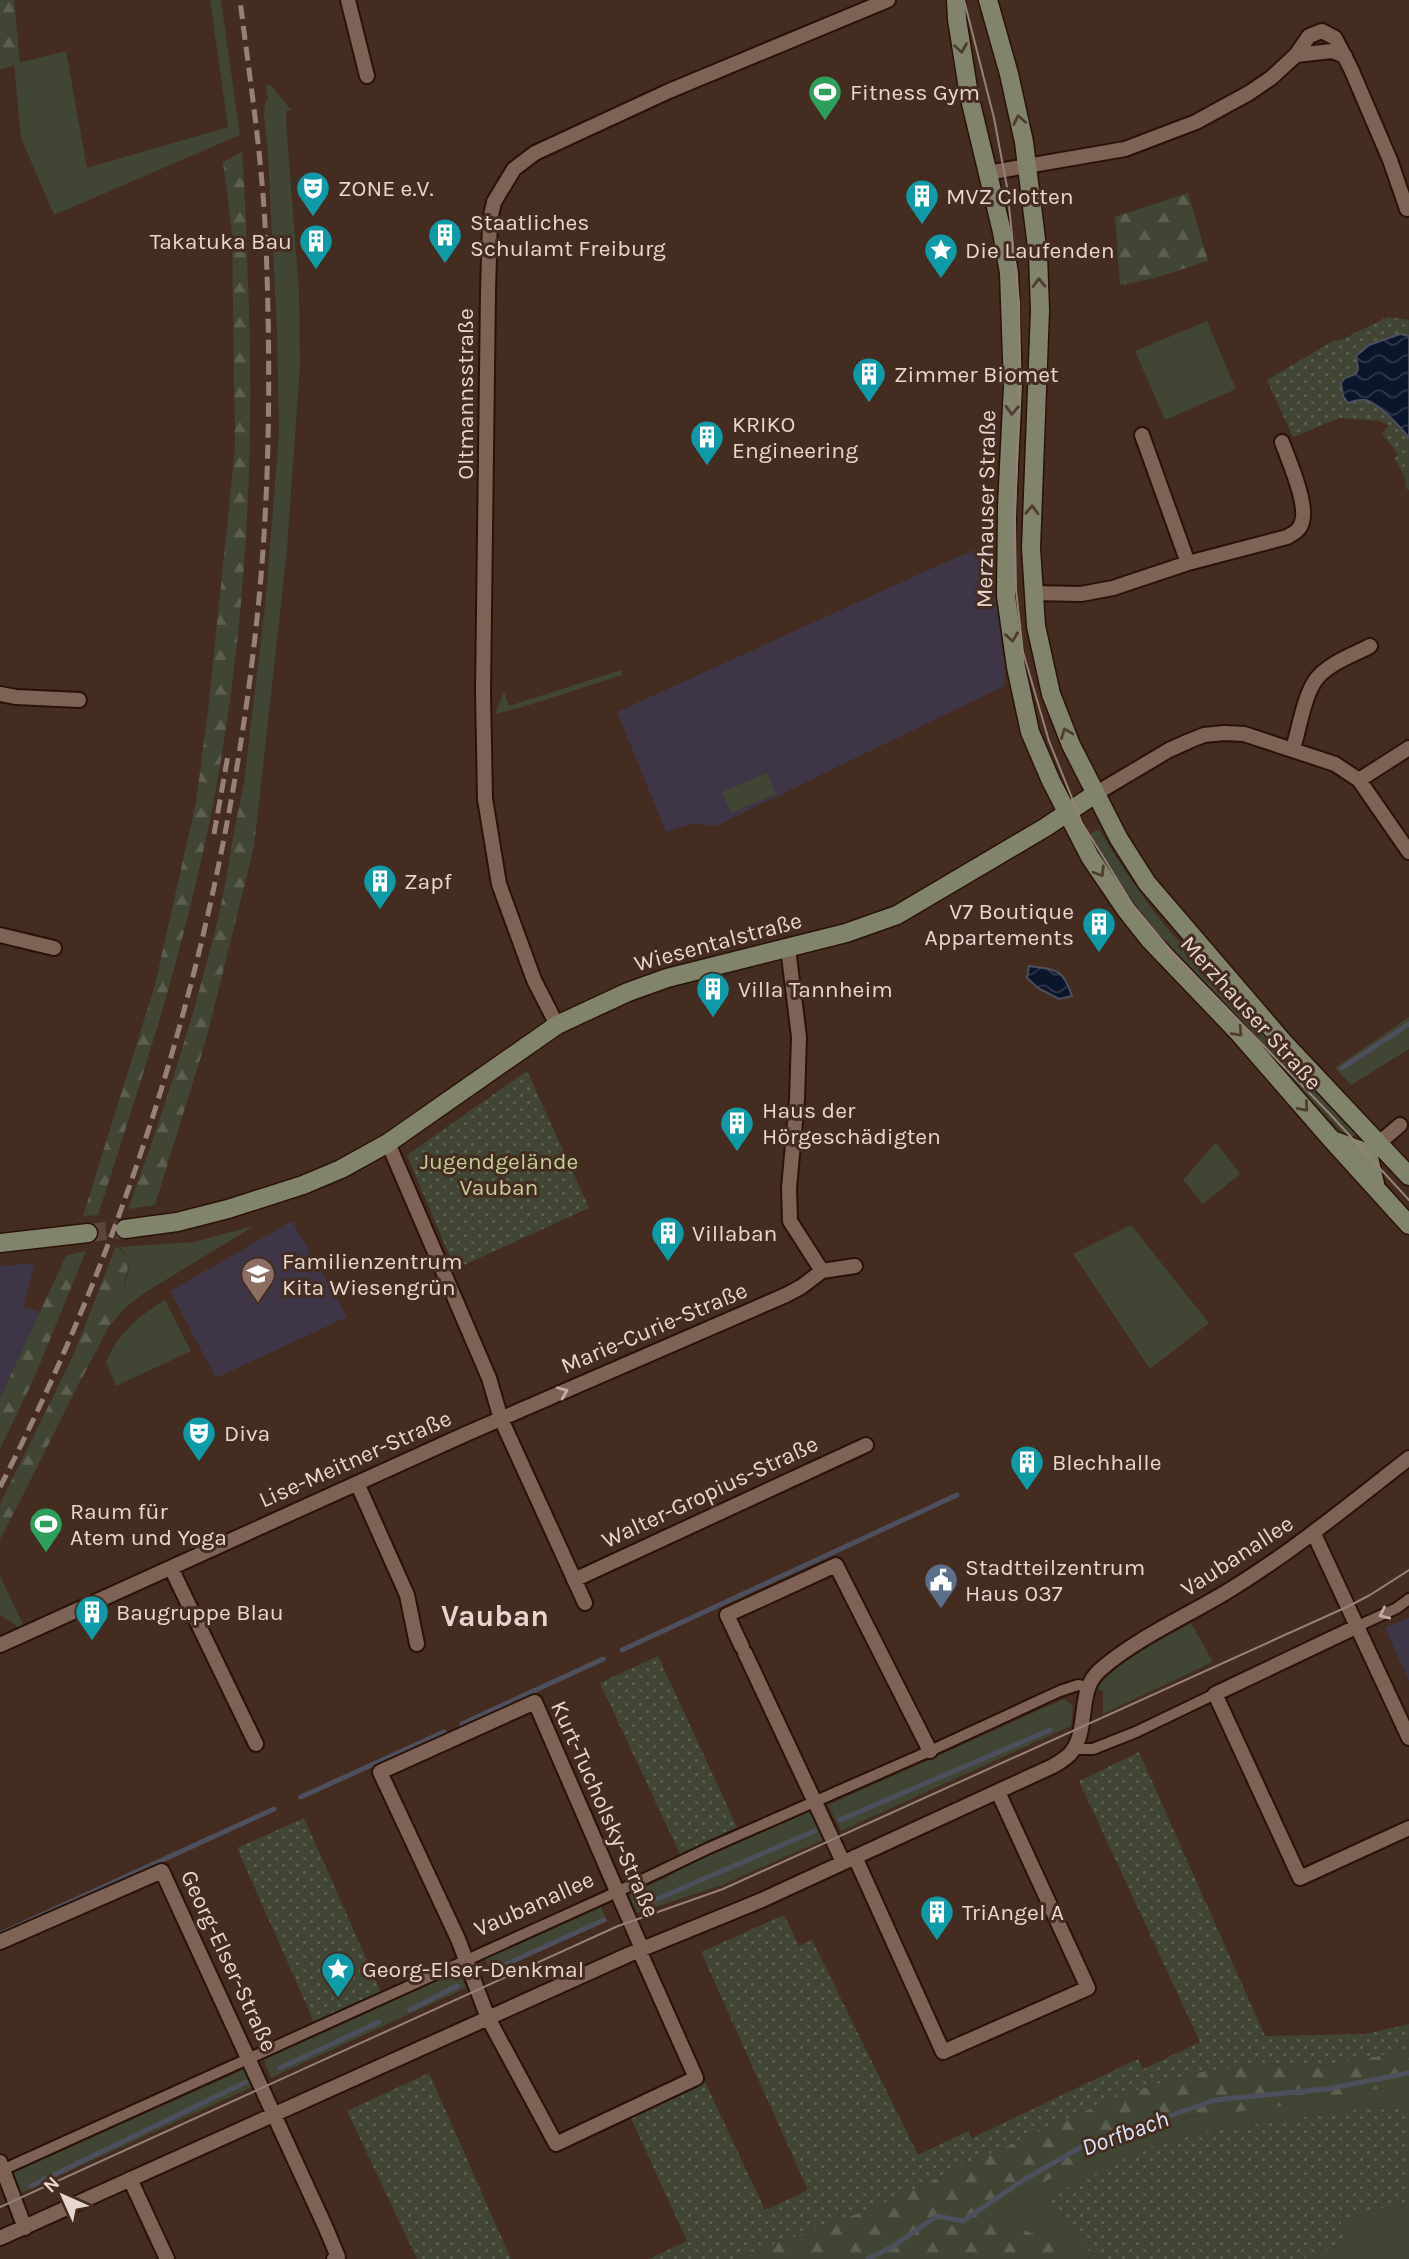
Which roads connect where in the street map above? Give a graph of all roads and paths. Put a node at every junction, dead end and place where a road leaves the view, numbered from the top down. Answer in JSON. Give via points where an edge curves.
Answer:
{"nodes":[{"id":1,"x":348,"y":0,"type":"edge"},
{"id":2,"x":888,"y":0,"type":"edge"},
{"id":3,"x":956,"y":0,"type":"edge"},
{"id":4,"x":988,"y":2,"type":"edge"},
{"id":5,"x":1296,"y":55,"type":"junction"},
{"id":6,"x":1345,"y":56,"type":"junction"},
{"id":7,"x":367,"y":76,"type":"dead end"},
{"id":8,"x":1027,"y":166,"type":"junction"},
{"id":9,"x":986,"y":173,"type":"junction"},
{"id":10,"x":1407,"y":209,"type":"dead end"},
{"id":11,"x":1142,"y":435,"type":"dead end"},
{"id":12,"x":1282,"y":442,"type":"dead end"},
{"id":13,"x":1188,"y":563,"type":"junction"},
{"id":14,"x":1032,"y":593,"type":"junction"},
{"id":15,"x":1370,"y":646,"type":"dead end"},
{"id":16,"x":0,"y":694,"type":"edge"},
{"id":17,"x":79,"y":700,"type":"dead end"},
{"id":18,"x":1409,"y":748,"type":"edge"},
{"id":19,"x":1293,"y":749,"type":"junction"},
{"id":20,"x":1359,"y":780,"type":"junction"},
{"id":21,"x":1095,"y":794,"type":"junction"},
{"id":22,"x":1071,"y":810,"type":"junction"},
{"id":23,"x":1110,"y":821,"type":"junction"},
{"id":24,"x":1409,"y":852,"type":"edge"},
{"id":25,"x":0,"y":935,"type":"edge"},
{"id":26,"x":54,"y":948,"type":"dead end"},
{"id":27,"x":788,"y":948,"type":"junction"},
{"id":28,"x":557,"y":1025,"type":"junction"},
{"id":29,"x":1400,"y":1125,"type":"dead end"},
{"id":30,"x":1332,"y":1140,"type":"junction"},
{"id":31,"x":388,"y":1143,"type":"junction"},
{"id":32,"x":1373,"y":1148,"type":"junction"},
{"id":33,"x":1409,"y":1175,"type":"edge"},
{"id":34,"x":1376,"y":1188,"type":"junction"},
{"id":35,"x":1409,"y":1224,"type":"edge"},
{"id":36,"x":125,"y":1229,"type":"tunnel mouth"},
{"id":37,"x":88,"y":1233,"type":"tunnel mouth"},
{"id":38,"x":0,"y":1242,"type":"edge"},
{"id":39,"x":855,"y":1266,"type":"dead end"},
{"id":40,"x":822,"y":1271,"type":"junction"},
{"id":41,"x":500,"y":1419,"type":"junction"},
{"id":42,"x":866,"y":1445,"type":"dead end"},
{"id":43,"x":1409,"y":1458,"type":"edge"},
{"id":44,"x":357,"y":1483,"type":"junction"},
{"id":45,"x":1314,"y":1534,"type":"junction"},
{"id":46,"x":171,"y":1568,"type":"junction"},
{"id":47,"x":574,"y":1580,"type":"junction"},
{"id":48,"x":1409,"y":1599,"type":"edge"},
{"id":49,"x":585,"y":1603,"type":"dead end"},
{"id":50,"x":1358,"y":1626,"type":"junction"},
{"id":51,"x":417,"y":1644,"type":"dead end"},
{"id":52,"x":0,"y":1645,"type":"edge"},
{"id":53,"x":1088,"y":1687,"type":"junction"},
{"id":54,"x":1215,"y":1694,"type":"junction"},
{"id":55,"x":1409,"y":1738,"type":"edge"},
{"id":56,"x":256,"y":1744,"type":"dead end"},
{"id":57,"x":1074,"y":1749,"type":"junction"},
{"id":58,"x":930,"y":1751,"type":"junction"},
{"id":59,"x":998,"y":1792,"type":"junction"},
{"id":60,"x":816,"y":1801,"type":"junction"},
{"id":61,"x":1409,"y":1828,"type":"edge"},
{"id":62,"x":849,"y":1860,"type":"junction"},
{"id":63,"x":618,"y":1891,"type":"junction"},
{"id":64,"x":0,"y":1942,"type":"edge"},
{"id":65,"x":641,"y":1950,"type":"junction"},
{"id":66,"x":464,"y":1960,"type":"junction"},
{"id":67,"x":488,"y":2018,"type":"junction"},
{"id":68,"x":249,"y":2058,"type":"junction"},
{"id":69,"x":275,"y":2115,"type":"junction"},
{"id":70,"x":1,"y":2168,"type":"edge"},
{"id":71,"x":130,"y":2179,"type":"junction"},
{"id":72,"x":25,"y":2228,"type":"junction"},
{"id":73,"x":0,"y":2238,"type":"edge"},
{"id":74,"x":167,"y":2259,"type":"edge"},
{"id":75,"x":334,"y":2259,"type":"edge"}],
"edges":[{"from":1,"to":7,"type":"street"},
{"from":2,"to":28,"type":"street","name":"Oltmannsstraße","via":[[534,152],[514,169],[494,202],[488,291],[485,799],[499,884],[534,980]]},
{"from":3,"to":9,"type":"main road","name":"Merzhauser Straße","one_way":true},
{"from":8,"to":4,"type":"main road","name":"Merzhauser Straße","one_way":true,"via":[[1014,96]]},
{"from":5,"to":6,"type":"street","via":[[1332,51]]},
{"from":5,"to":6,"type":"street","via":[[1309,36],[1322,31],[1335,38]]},
{"from":5,"to":8,"type":"street","via":[[1260,85],[1196,122],[1125,149]]},
{"from":6,"to":10,"type":"street"},
{"from":8,"to":9,"type":"street"},
{"from":14,"to":8,"type":"main road","name":"Merzhauser Straße","one_way":true,"via":[[1040,296]]},
{"from":9,"to":22,"type":"main road","name":"Merzhauser Straße","one_way":true,"via":[[1009,273],[1013,386],[1006,596],[1030,732]]},
{"from":11,"to":13,"type":"street"},
{"from":12,"to":13,"type":"street","via":[[1298,485],[1304,519],[1298,530],[1287,537]]},
{"from":13,"to":14,"type":"street","via":[[1113,588],[1081,594]]},
{"from":21,"to":14,"type":"main road","name":"Merzhauser Straße","one_way":true,"via":[[1051,694]]},
{"from":15,"to":19,"type":"street","via":[[1317,678]]},
{"from":16,"to":17,"type":"street"},
{"from":18,"to":20,"type":"street"},
{"from":19,"to":20,"type":"street","via":[[1335,764]]},
{"from":19,"to":21,"type":"street","via":[[1244,734],[1204,735]]},
{"from":20,"to":24,"type":"street"},
{"from":21,"to":22,"type":"main road","name":"Wiesentalstraße"},
{"from":21,"to":23,"type":"main road","name":"Merzhauser Straße"},
{"from":22,"to":23,"type":"main road"},
{"from":22,"to":27,"type":"main road","name":"Wiesentalstraße","via":[[897,915]]},
{"from":22,"to":30,"type":"main road","name":"Merzhauser Straße","one_way":true,"via":[[1090,856],[1126,910]]},
{"from":23,"to":32,"type":"main road","name":"Merzhauser Straße","via":[[1133,863],[1165,906]]},
{"from":25,"to":26,"type":"street"},
{"from":27,"to":28,"type":"main road","name":"Wiesentalstraße","via":[[667,978]]},
{"from":27,"to":40,"type":"street","via":[[799,1037],[790,1221]]},
{"from":28,"to":31,"type":"main road","name":"Wiesentalstraße"},
{"from":29,"to":32,"type":"street"},
{"from":30,"to":32,"type":"main road"},
{"from":30,"to":34,"type":"main road","name":"Merzhauser Straße"},
{"from":31,"to":36,"type":"main road","name":"Wiesentalstraße","via":[[290,1189],[177,1222]]},
{"from":31,"to":41,"type":"street","via":[[489,1378]]},
{"from":32,"to":33,"type":"main road","name":"Merzhauser Straße"},
{"from":32,"to":34,"type":"main road"},
{"from":34,"to":35,"type":"main road","name":"Merzhauser Straße"},
{"from":37,"to":38,"type":"main road"},
{"from":39,"to":40,"type":"street","name":"Marie-Curie-Straße"},
{"from":41,"to":40,"type":"street","name":"Marie-Curie-Straße","one_way":true,"via":[[786,1295]]},
{"from":41,"to":44,"type":"street","name":"Lise-Meitner-Straße"},
{"from":41,"to":47,"type":"street"},
{"from":42,"to":47,"type":"street","name":"Walter-Gropius-Straße"},
{"from":43,"to":45,"type":"street","name":"Vaubanallee"},
{"from":44,"to":46,"type":"street","name":"Lise-Meitner-Straße"},
{"from":44,"to":51,"type":"street","via":[[407,1595]]},
{"from":45,"to":50,"type":"street"},
{"from":45,"to":53,"type":"street","name":"Vaubanallee","via":[[1114,1658]]},
{"from":46,"to":52,"type":"street","name":"Lise-Meitner-Straße"},
{"from":46,"to":56,"type":"street"},
{"from":47,"to":49,"type":"street"},
{"from":48,"to":50,"type":"street","one_way":true},
{"from":50,"to":54,"type":"street"},
{"from":50,"to":55,"type":"street"},
{"from":53,"to":57,"type":"street"},
{"from":53,"to":58,"type":"street","name":"Vaubanallee","via":[[1060,1691]]},
{"from":54,"to":57,"type":"street","via":[[1093,1749]]},
{"from":54,"to":61,"type":"street","via":[[1300,1878]]},
{"from":57,"to":59,"type":"street","via":[[1053,1766]]},
{"from":58,"to":60,"type":"street","name":"Vaubanallee"},
{"from":58,"to":60,"type":"street","via":[[836,1565],[727,1615]]},
{"from":59,"to":62,"type":"street"},
{"from":59,"to":62,"type":"street","via":[[1088,1988],[943,2052]]},
{"from":60,"to":62,"type":"street"},
{"from":60,"to":63,"type":"street","name":"Vaubanallee"},
{"from":62,"to":65,"type":"street"},
{"from":63,"to":65,"type":"street","name":"Kurt-Tucholsky-Straße"},
{"from":63,"to":66,"type":"street","name":"Vaubanallee"},
{"from":63,"to":66,"type":"street","name":"Kurt-Tucholsky-Straße","via":[[535,1702],[467,1732],[380,1772]]},
{"from":64,"to":68,"type":"street","name":"Georg-Elser-Straße","via":[[162,1871]]},
{"from":65,"to":67,"type":"street"},
{"from":65,"to":67,"type":"street","name":"Kurt-Tucholsky-Straße","via":[[696,2078],[556,2144]]},
{"from":66,"to":67,"type":"street","name":"Kurt-Tucholsky-Straße"},
{"from":66,"to":68,"type":"street","name":"Vaubanallee"},
{"from":67,"to":69,"type":"street"},
{"from":68,"to":69,"type":"street","name":"Georg-Elser-Straße"},
{"from":68,"to":70,"type":"street","name":"Vaubanallee"},
{"from":69,"to":71,"type":"street"},
{"from":69,"to":75,"type":"street","name":"Georg-Elser-Straße","via":[[338,2257]]},
{"from":70,"to":72,"type":"street"},
{"from":71,"to":72,"type":"street"},
{"from":71,"to":74,"type":"street"},
{"from":72,"to":73,"type":"street"}]}
